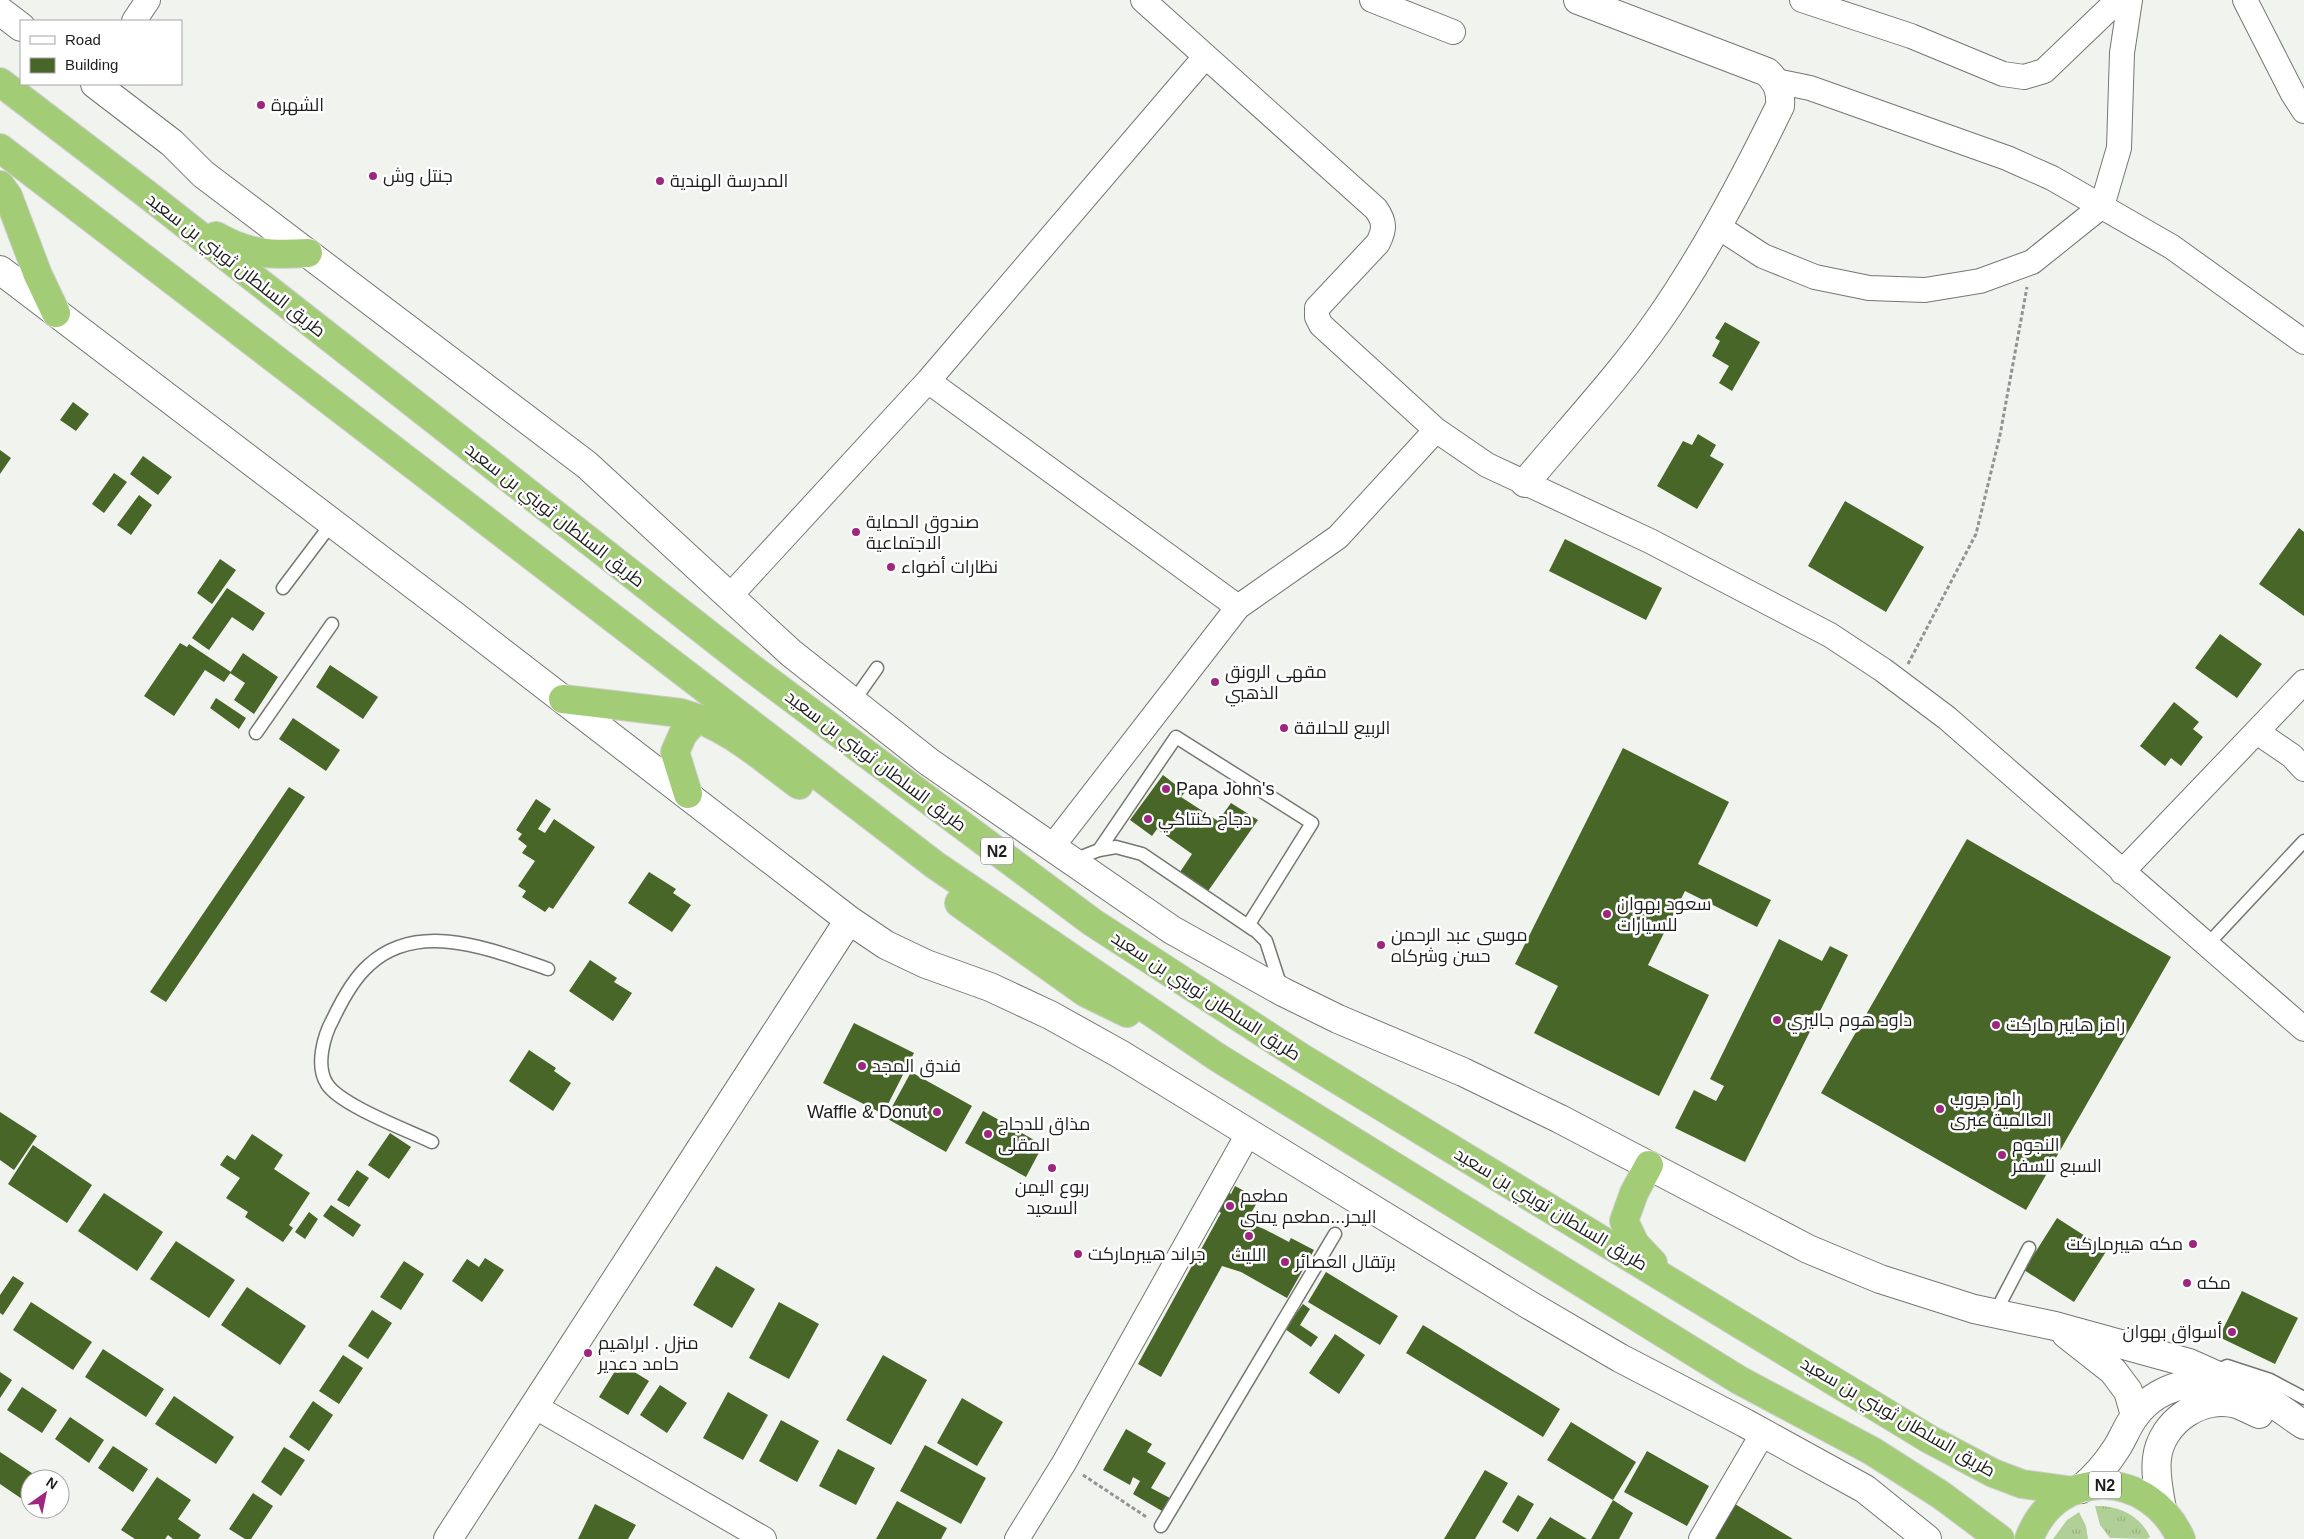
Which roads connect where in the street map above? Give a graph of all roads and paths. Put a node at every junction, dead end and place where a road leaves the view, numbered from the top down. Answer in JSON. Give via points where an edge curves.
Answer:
{"nodes":[{"id":1,"x":148,"y":0,"type":"edge"},
{"id":2,"x":1143,"y":0,"type":"edge"},
{"id":3,"x":1372,"y":0,"type":"edge"},
{"id":4,"x":1578,"y":0,"type":"edge"},
{"id":5,"x":1802,"y":0,"type":"edge"},
{"id":6,"x":2118,"y":0,"type":"edge"},
{"id":7,"x":2130,"y":0,"type":"edge"},
{"id":8,"x":2245,"y":0,"type":"edge"},
{"id":9,"x":0,"y":11,"type":"edge"},
{"id":10,"x":135,"y":20,"type":"edge"},
{"id":11,"x":20,"y":26,"type":"edge"},
{"id":12,"x":1453,"y":32,"type":"dead end"},
{"id":13,"x":1205,"y":57,"type":"junction"},
{"id":14,"x":1776,"y":81,"type":"junction"},
{"id":15,"x":0,"y":82,"type":"edge"},
{"id":16,"x":96,"y":85,"type":"edge"},
{"id":17,"x":2304,"y":111,"type":"edge"},
{"id":18,"x":172,"y":143,"type":"junction"},
{"id":19,"x":0,"y":148,"type":"edge"},
{"id":20,"x":3,"y":197,"type":"edge"},
{"id":21,"x":153,"y":199,"type":"junction"},
{"id":22,"x":2102,"y":206,"type":"junction"},
{"id":23,"x":1716,"y":226,"type":"junction"},
{"id":24,"x":308,"y":253,"type":"junction"},
{"id":25,"x":2032,"y":262,"type":"junction"},
{"id":26,"x":0,"y":270,"type":"edge"},
{"id":27,"x":383,"y":288,"type":"junction"},
{"id":28,"x":56,"y":313,"type":"junction"},
{"id":29,"x":2304,"y":342,"type":"edge"},
{"id":30,"x":928,"y":380,"type":"junction"},
{"id":31,"x":1436,"y":430,"type":"junction"},
{"id":32,"x":587,"y":465,"type":"junction"},
{"id":33,"x":1525,"y":483,"type":"junction"},
{"id":34,"x":332,"y":523,"type":"junction"},
{"id":35,"x":283,"y":588,"type":"dead end"},
{"id":36,"x":729,"y":596,"type":"junction"},
{"id":37,"x":1238,"y":607,"type":"junction"},
{"id":38,"x":332,"y":624,"type":"dead end"},
{"id":39,"x":877,"y":668,"type":"dead end"},
{"id":40,"x":1899,"y":682,"type":"junction"},
{"id":41,"x":2304,"y":682,"type":"edge"},
{"id":42,"x":563,"y":699,"type":"junction"},
{"id":43,"x":853,"y":702,"type":"junction"},
{"id":44,"x":697,"y":718,"type":"junction"},
{"id":45,"x":2257,"y":732,"type":"junction"},
{"id":46,"x":256,"y":733,"type":"dead end"},
{"id":47,"x":2304,"y":769,"type":"edge"},
{"id":48,"x":688,"y":794,"type":"junction"},
{"id":49,"x":2304,"y":841,"type":"edge"},
{"id":50,"x":1099,"y":850,"type":"junction"},
{"id":51,"x":1061,"y":854,"type":"junction"},
{"id":52,"x":2122,"y":872,"type":"junction"},
{"id":53,"x":849,"y":920,"type":"junction"},
{"id":54,"x":1254,"y":930,"type":"junction"},
{"id":55,"x":2206,"y":945,"type":"junction"},
{"id":56,"x":548,"y":969,"type":"dead end"},
{"id":57,"x":1282,"y":992,"type":"junction"},
{"id":58,"x":2304,"y":1029,"type":"edge"},
{"id":59,"x":1217,"y":1057,"type":"junction"},
{"id":60,"x":1250,"y":1132,"type":"junction"},
{"id":61,"x":432,"y":1142,"type":"dead end"},
{"id":62,"x":1650,"y":1165,"type":"junction"},
{"id":63,"x":1335,"y":1234,"type":"dead end"},
{"id":64,"x":2028,"y":1248,"type":"dead end"},
{"id":65,"x":1668,"y":1279,"type":"junction"},
{"id":66,"x":1995,"y":1313,"type":"junction"},
{"id":67,"x":2055,"y":1326,"type":"junction"},
{"id":68,"x":2212,"y":1373,"type":"junction"},
{"id":69,"x":2253,"y":1392,"type":"junction"},
{"id":70,"x":2304,"y":1398,"type":"edge"},
{"id":71,"x":534,"y":1406,"type":"junction"},
{"id":72,"x":2135,"y":1415,"type":"junction"},
{"id":73,"x":2304,"y":1426,"type":"edge"},
{"id":74,"x":1763,"y":1433,"type":"junction"},
{"id":75,"x":2304,"y":1434,"type":"edge"},
{"id":76,"x":1064,"y":1463,"type":"junction"},
{"id":77,"x":2077,"y":1490,"type":"junction"},
{"id":78,"x":1161,"y":1526,"type":"joint"},
{"id":79,"x":2179,"y":1528,"type":"edge"},
{"id":80,"x":448,"y":1539,"type":"edge"},
{"id":81,"x":764,"y":1539,"type":"edge"},
{"id":82,"x":1018,"y":1539,"type":"edge"},
{"id":83,"x":1700,"y":1539,"type":"edge"},
{"id":84,"x":1927,"y":1539,"type":"edge"},
{"id":85,"x":2000,"y":1539,"type":"edge"},
{"id":86,"x":2029,"y":1539,"type":"edge"}],
"edges":[{"from":1,"to":10,"type":"street"},
{"from":2,"to":13,"type":"street"},
{"from":3,"to":12,"type":"street"},
{"from":4,"to":14,"type":"street","via":[[1755,66],[1768,72]]},
{"from":5,"to":6,"type":"street","via":[[1910,36],[2003,74],[2024,77],[2044,71]]},
{"from":7,"to":22,"type":"street","via":[[2122,53],[2119,148]]},
{"from":8,"to":17,"type":"street"},
{"from":9,"to":11,"type":"street"},
{"from":13,"to":30,"type":"street"},
{"from":13,"to":31,"type":"street","via":[[1376,209],[1383,220],[1384,232],[1378,243],[1317,308],[1317,317],[1321,325]]},
{"from":14,"to":22,"type":"street","via":[[1810,88],[2007,158]]},
{"from":14,"to":23,"type":"street","via":[[1781,93],[1780,106]]},
{"from":15,"to":21,"type":"highway","name":"طريق السلطان ثويني بن سعيد","number":"N2"},
{"from":16,"to":18,"type":"street"},
{"from":18,"to":24,"type":"street","via":[[203,174]]},
{"from":18,"to":27,"type":"street","via":[[230,176]]},
{"from":19,"to":59,"type":"highway","number":"N2","via":[[935,865]]},
{"from":20,"to":28,"type":"highway"},
{"from":21,"to":24,"type":"highway","via":[[246,251]]},
{"from":21,"to":65,"type":"highway","name":"طريق السلطان ثويني بن سعيد","number":"N2","via":[[750,667],[1092,922],[1302,1058]]},
{"from":22,"to":25,"type":"street"},
{"from":22,"to":29,"type":"street","via":[[2172,247]]},
{"from":23,"to":25,"type":"street","via":[[1763,256],[1815,277],[1869,288],[1925,290],[1980,280]]},
{"from":23,"to":33,"type":"street","via":[[1697,262],[1657,322]]},
{"from":24,"to":27,"type":"street","via":[[337,262]]},
{"from":24,"to":32,"type":"street"},
{"from":25,"to":40,"type":"path","via":[[2000,435],[1976,534]]},
{"from":26,"to":28,"type":"street"},
{"from":27,"to":32,"type":"street","via":[[538,409],[572,444]]},
{"from":28,"to":34,"type":"street"},
{"from":30,"to":36,"type":"street"},
{"from":30,"to":37,"type":"street"},
{"from":31,"to":33,"type":"street","via":[[1487,466]]},
{"from":31,"to":37,"type":"street","via":[[1338,537]]},
{"from":32,"to":36,"type":"street"},
{"from":33,"to":40,"type":"street","via":[[1650,541],[1830,635]]},
{"from":34,"to":35,"type":"lane"},
{"from":34,"to":42,"type":"street"},
{"from":36,"to":43,"type":"street","via":[[791,653]]},
{"from":37,"to":51,"type":"street"},
{"from":38,"to":46,"type":"lane"},
{"from":39,"to":43,"type":"lane"},
{"from":40,"to":52,"type":"street","via":[[1947,718]]},
{"from":41,"to":45,"type":"street"},
{"from":42,"to":44,"type":"highway","via":[[682,713]]},
{"from":42,"to":48,"type":"street"},
{"from":43,"to":51,"type":"street","via":[[929,762]]},
{"from":44,"to":48,"type":"highway","via":[[683,734],[674,752]]},
{"from":44,"to":59,"type":"highway","via":[[724,730],[1086,993]]},
{"from":45,"to":47,"type":"street","via":[[2292,756]]},
{"from":45,"to":52,"type":"street"},
{"from":48,"to":53,"type":"street"},
{"from":49,"to":55,"type":"lane"},
{"from":50,"to":51,"type":"lane"},
{"from":50,"to":54,"type":"lane","via":[[1116,847],[1142,854]]},
{"from":50,"to":54,"type":"lane","via":[[1176,737],[1312,823],[1249,924]]},
{"from":51,"to":57,"type":"street","via":[[1172,930]]},
{"from":52,"to":55,"type":"street"},
{"from":53,"to":60,"type":"street","via":[[910,957],[990,987],[1050,1015]]},
{"from":53,"to":71,"type":"street"},
{"from":54,"to":57,"type":"lane","via":[[1266,941]]},
{"from":55,"to":58,"type":"street"},
{"from":56,"to":61,"type":"lane","via":[[494,950],[449,940],[417,942],[392,949],[368,965],[354,983],[324,1035],[321,1058],[326,1083],[340,1097]]},
{"from":57,"to":62,"type":"street","via":[[1463,1072]]},
{"from":59,"to":85,"type":"highway","number":"N2","via":[[1739,1380],[1879,1456],[1941,1494]]},
{"from":60,"to":74,"type":"street","via":[[1534,1308],[1620,1358]]},
{"from":60,"to":76,"type":"street"},
{"from":62,"to":65,"type":"highway","via":[[1634,1193],[1624,1221],[1635,1244]]},
{"from":62,"to":66,"type":"street","via":[[1817,1252],[1893,1284]]},
{"from":63,"to":78,"type":"lane"},
{"from":64,"to":66,"type":"lane"},
{"from":65,"to":77,"type":"highway","name":"طريق السلطان ثويني بن سعيد","number":"N2","via":[[1929,1439],[1993,1473],[2022,1484]]},
{"from":66,"to":67,"type":"street"},
{"from":67,"to":68,"type":"street","via":[[2189,1363]]},
{"from":67,"to":72,"type":"street","via":[[2113,1371],[2128,1391]]},
{"from":68,"to":69,"type":"street"},
{"from":68,"to":70,"type":"lane","via":[[2227,1366],[2270,1380]]},
{"from":69,"to":72,"type":"street","via":[[2228,1384],[2197,1381],[2155,1398]]},
{"from":69,"to":73,"type":"street"},
{"from":71,"to":80,"type":"street"},
{"from":71,"to":81,"type":"street"},
{"from":72,"to":77,"type":"street","via":[[2100,1472]]},
{"from":74,"to":83,"type":"street"},
{"from":74,"to":84,"type":"street","via":[[1864,1489]]},
{"from":75,"to":79,"type":"street","via":[[2236,1404],[2211,1403],[2189,1411],[2165,1433],[2157,1457],[2157,1479]]},
{"from":76,"to":78,"type":"path"},
{"from":76,"to":82,"type":"street"},
{"from":77,"to":79,"type":"highway","number":"N2","via":[[2110,1485],[2124,1487],[2145,1496]]},
{"from":77,"to":86,"type":"highway","number":"N2","via":[[2062,1497],[2042,1515]]}]}
